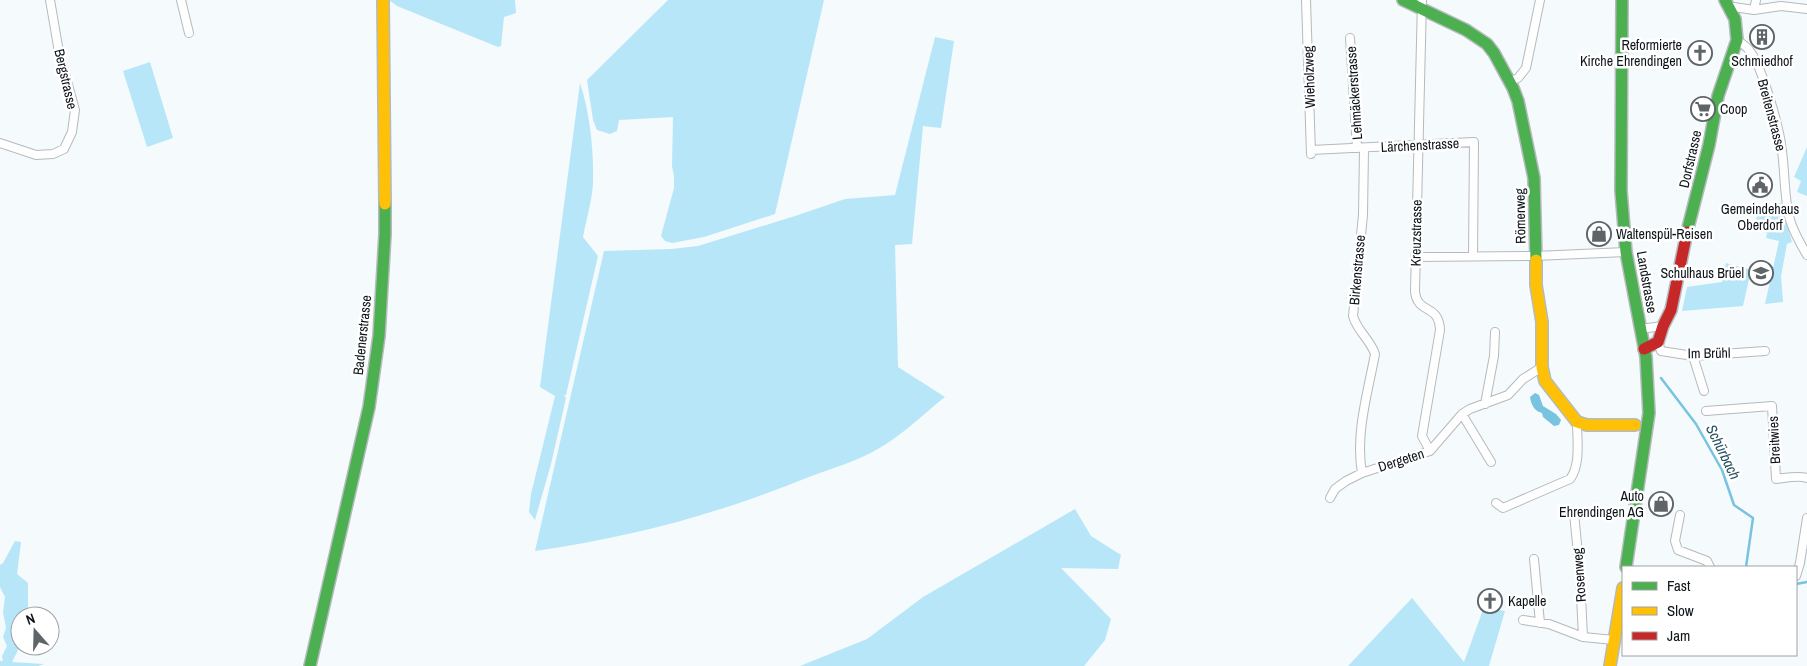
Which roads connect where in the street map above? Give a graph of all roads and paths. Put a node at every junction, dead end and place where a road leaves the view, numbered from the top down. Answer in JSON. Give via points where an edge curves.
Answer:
{"nodes":[{"id":1,"x":50,"y":0,"type":"edge"},
{"id":2,"x":181,"y":0,"type":"edge"},
{"id":3,"x":383,"y":0,"type":"edge"},
{"id":4,"x":1306,"y":0,"type":"edge"},
{"id":5,"x":1404,"y":0,"type":"edge"},
{"id":6,"x":1540,"y":0,"type":"edge"},
{"id":7,"x":1622,"y":0,"type":"edge"},
{"id":8,"x":1756,"y":0,"type":"edge"},
{"id":9,"x":1726,"y":3,"type":"edge"},
{"id":10,"x":1422,"y":4,"type":"edge"},
{"id":11,"x":1807,"y":9,"type":"edge"},
{"id":12,"x":1754,"y":10,"type":"junction"},
{"id":13,"x":189,"y":33,"type":"dead end"},
{"id":14,"x":1350,"y":38,"type":"dead end"},
{"id":15,"x":1737,"y":40,"type":"junction"},
{"id":16,"x":1511,"y":81,"type":"junction"},
{"id":17,"x":0,"y":143,"type":"edge"},
{"id":18,"x":1418,"y":145,"type":"junction"},
{"id":19,"x":1361,"y":148,"type":"junction"},
{"id":20,"x":1311,"y":152,"type":"joint"},
{"id":21,"x":1626,"y":252,"type":"junction"},
{"id":22,"x":1807,"y":254,"type":"edge"},
{"id":23,"x":1473,"y":256,"type":"junction"},
{"id":24,"x":1535,"y":256,"type":"junction"},
{"id":25,"x":1415,"y":257,"type":"junction"},
{"id":26,"x":1663,"y":326,"type":"junction"},
{"id":27,"x":1640,"y":329,"type":"junction"},
{"id":28,"x":1495,"y":332,"type":"dead end"},
{"id":29,"x":1658,"y":342,"type":"junction"},
{"id":30,"x":1644,"y":349,"type":"junction"},
{"id":31,"x":1765,"y":351,"type":"dead end"},
{"id":32,"x":1693,"y":356,"type":"junction"},
{"id":33,"x":1542,"y":367,"type":"junction"},
{"id":34,"x":1704,"y":391,"type":"dead end"},
{"id":35,"x":1485,"y":404,"type":"junction"},
{"id":36,"x":1706,"y":411,"type":"dead end"},
{"id":37,"x":1462,"y":414,"type":"junction"},
{"id":38,"x":1576,"y":422,"type":"junction"},
{"id":39,"x":1635,"y":425,"type":"dead end"},
{"id":40,"x":1430,"y":451,"type":"junction"},
{"id":41,"x":1491,"y":462,"type":"dead end"},
{"id":42,"x":1362,"y":473,"type":"junction"},
{"id":43,"x":1807,"y":478,"type":"edge"},
{"id":44,"x":1330,"y":498,"type":"dead end"},
{"id":45,"x":1496,"y":503,"type":"dead end"},
{"id":46,"x":1574,"y":513,"type":"dead end"},
{"id":47,"x":1680,"y":515,"type":"dead end"},
{"id":48,"x":1807,"y":518,"type":"edge"},
{"id":49,"x":1534,"y":558,"type":"dead end"},
{"id":50,"x":1626,"y":566,"type":"edge"},
{"id":51,"x":1710,"y":566,"type":"edge"},
{"id":52,"x":1797,"y":573,"type":"edge"},
{"id":53,"x":1622,"y":598,"type":"edge"},
{"id":54,"x":1524,"y":620,"type":"dead end"},
{"id":55,"x":1540,"y":623,"type":"junction"},
{"id":56,"x":1583,"y":637,"type":"junction"},
{"id":57,"x":1614,"y":640,"type":"junction"},
{"id":58,"x":310,"y":666,"type":"edge"},
{"id":59,"x":1610,"y":666,"type":"edge"}],
"edges":[{"from":1,"to":17,"type":"street","name":"Bergstrasse","via":[[59,52],[75,110],[72,132],[64,149],[53,154],[36,154]]},
{"from":2,"to":13,"type":"street"},
{"from":3,"to":58,"type":"street","name":"Badenerstrasse","via":[[385,234],[379,336],[369,407]]},
{"from":4,"to":20,"type":"street","name":"Wieholzweg"},
{"from":5,"to":10,"type":"street","name":"Römerweg"},
{"from":6,"to":16,"type":"street","via":[[1526,68]]},
{"from":7,"to":21,"type":"street","name":"Landstrasse","via":[[1621,156]]},
{"from":8,"to":12,"type":"street"},
{"from":9,"to":12,"type":"street"},
{"from":9,"to":15,"type":"street","via":[[1735,20]]},
{"from":10,"to":16,"type":"street","name":"Römerweg","via":[[1487,44]]},
{"from":10,"to":18,"type":"street","name":"Kreuzstrasse"},
{"from":11,"to":12,"type":"street","via":[[1780,6]]},
{"from":14,"to":19,"type":"street","name":"Lehmäckerstrasse"},
{"from":15,"to":22,"type":"street","name":"Breitenstrasse","via":[[1757,63],[1773,110],[1782,150],[1789,218]]},
{"from":15,"to":26,"type":"street","name":"Dorfstrasse","via":[[1723,76],[1671,310]]},
{"from":16,"to":24,"type":"street","name":"Römerweg","via":[[1534,178]]},
{"from":18,"to":19,"type":"street","name":"Lärchenstrasse"},
{"from":18,"to":23,"type":"street","name":"Lärchenstrasse","via":[[1474,142]]},
{"from":18,"to":25,"type":"street","name":"Kreuzstrasse"},
{"from":19,"to":20,"type":"street","name":"Lärchenstrasse"},
{"from":19,"to":42,"type":"street","name":"Birkenstrasse","via":[[1363,216],[1353,316],[1356,326],[1372,343],[1375,354],[1361,431],[1359,458]]},
{"from":21,"to":24,"type":"street"},
{"from":21,"to":27,"type":"street","name":"Landstrasse"},
{"from":23,"to":24,"type":"street"},
{"from":23,"to":25,"type":"street"},
{"from":24,"to":33,"type":"street","name":"Römerweg","via":[[1542,322]]},
{"from":25,"to":40,"type":"street","name":"Kreuzstrasse","via":[[1416,298],[1420,306],[1435,313],[1440,330],[1422,436]]},
{"from":26,"to":27,"type":"street"},
{"from":26,"to":29,"type":"street","name":"Dorfstrasse"},
{"from":27,"to":30,"type":"street","name":"Landstrasse"},
{"from":28,"to":35,"type":"street"},
{"from":29,"to":30,"type":"street"},
{"from":29,"to":32,"type":"street","name":"Im Brühl","via":[[1661,351]]},
{"from":30,"to":50,"type":"street","name":"Landstrasse","via":[[1649,414]]},
{"from":31,"to":32,"type":"street","name":"Im Brühl"},
{"from":32,"to":34,"type":"street"},
{"from":33,"to":35,"type":"street","name":"Dergeten","via":[[1523,379],[1508,395]]},
{"from":33,"to":38,"type":"street","name":"Römerweg","via":[[1546,381]]},
{"from":35,"to":37,"type":"street","name":"Dergeten"},
{"from":36,"to":43,"type":"street","name":"Breitwies","via":[[1772,406],[1776,479]]},
{"from":37,"to":40,"type":"street","name":"Dergeten"},
{"from":37,"to":41,"type":"street"},
{"from":38,"to":39,"type":"street"},
{"from":38,"to":45,"type":"street","via":[[1573,476],[1503,508]]},
{"from":40,"to":42,"type":"street","name":"Dergeten"},
{"from":42,"to":44,"type":"street","name":"Dergeten","via":[[1340,485]]},
{"from":46,"to":56,"type":"street","name":"Rosenweg"},
{"from":47,"to":51,"type":"street","via":[[1675,541],[1678,550],[1698,556]]},
{"from":48,"to":52,"type":"street"},
{"from":49,"to":55,"type":"street"},
{"from":53,"to":57,"type":"street"},
{"from":54,"to":55,"type":"street"},
{"from":55,"to":56,"type":"street"},
{"from":56,"to":57,"type":"street"},
{"from":57,"to":59,"type":"street"}]}
